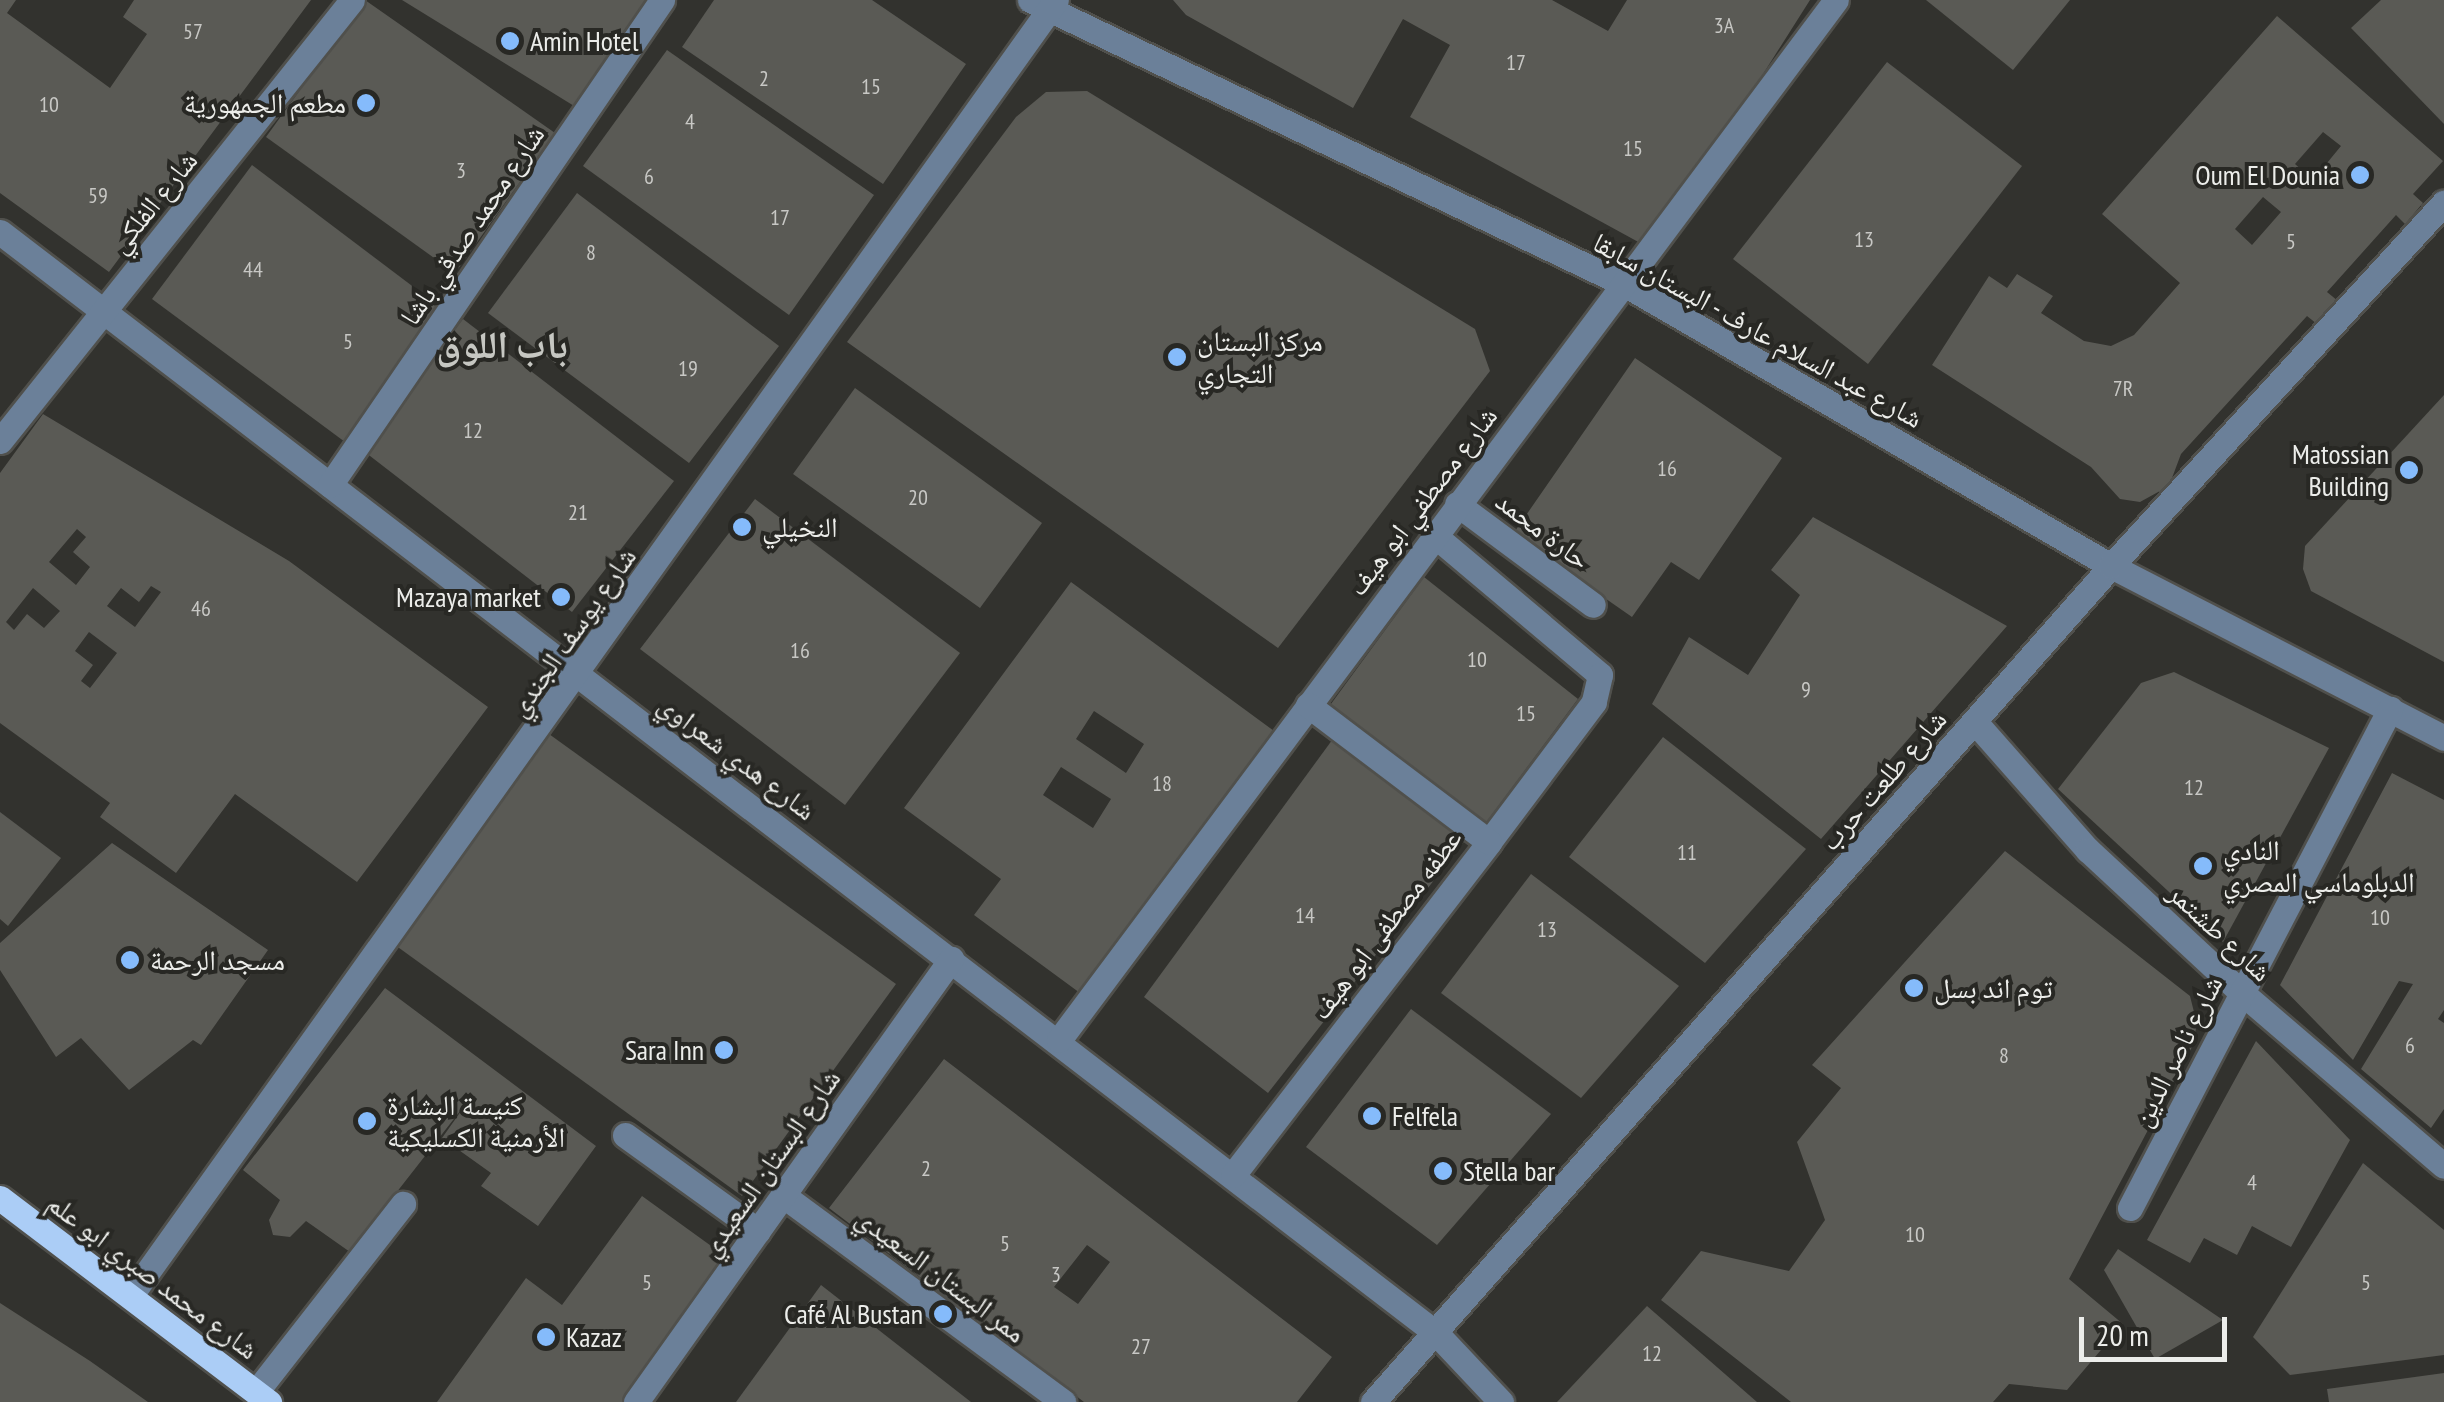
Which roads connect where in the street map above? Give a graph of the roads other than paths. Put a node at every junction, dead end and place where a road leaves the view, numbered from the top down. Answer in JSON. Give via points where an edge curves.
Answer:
{"nodes":[{"id":1,"x":352,"y":0,"type":"edge"},
{"id":2,"x":662,"y":0,"type":"edge"},
{"id":3,"x":1836,"y":0,"type":"edge"},
{"id":4,"x":1045,"y":3,"type":"edge"},
{"id":5,"x":2444,"y":202,"type":"edge"},
{"id":6,"x":0,"y":232,"type":"edge"},
{"id":7,"x":1624,"y":284,"type":"junction"},
{"id":8,"x":104,"y":312,"type":"junction"},
{"id":9,"x":0,"y":441,"type":"edge"},
{"id":10,"x":330,"y":484,"type":"junction"},
{"id":11,"x":1457,"y":504,"type":"junction"},
{"id":12,"x":1434,"y":535,"type":"junction"},
{"id":13,"x":2112,"y":566,"type":"junction"},
{"id":14,"x":1593,"y":606,"type":"dead end"},
{"id":15,"x":580,"y":675,"type":"junction"},
{"id":16,"x":1308,"y":705,"type":"junction"},
{"id":17,"x":2390,"y":709,"type":"junction"},
{"id":18,"x":1975,"y":722,"type":"junction"},
{"id":19,"x":2444,"y":738,"type":"edge"},
{"id":20,"x":1489,"y":842,"type":"junction"},
{"id":21,"x":951,"y":959,"type":"junction"},
{"id":22,"x":2240,"y":992,"type":"junction"},
{"id":23,"x":1058,"y":1040,"type":"junction"},
{"id":24,"x":626,"y":1135,"type":"dead end"},
{"id":25,"x":2444,"y":1166,"type":"edge"},
{"id":26,"x":1233,"y":1175,"type":"junction"},
{"id":27,"x":784,"y":1196,"type":"junction"},
{"id":28,"x":0,"y":1198,"type":"edge"},
{"id":29,"x":403,"y":1204,"type":"dead end"},
{"id":30,"x":2130,"y":1208,"type":"dead end"},
{"id":31,"x":758,"y":1231,"type":"junction"},
{"id":32,"x":131,"y":1295,"type":"junction"},
{"id":33,"x":1436,"y":1332,"type":"junction"},
{"id":34,"x":262,"y":1397,"type":"edge"},
{"id":35,"x":636,"y":1402,"type":"edge"},
{"id":36,"x":1063,"y":1402,"type":"edge"},
{"id":37,"x":1372,"y":1402,"type":"edge"},
{"id":38,"x":1501,"y":1402,"type":"edge"}],
"edges":[{"from":1,"to":8,"type":"street","name":"شارع الفلكي"},
{"from":2,"to":10,"type":"street","name":"شارع محمد صدقي باشا"},
{"from":3,"to":7,"type":"street","name":"شارع مصطفي ابو هيف"},
{"from":4,"to":7,"type":"street","name":"شارع عبد السلام عارف - البستان سابقا"},
{"from":4,"to":15,"type":"street","name":"شارع يوسف الجندي"},
{"from":5,"to":13,"type":"street","name":"شارع طلعت حرب"},
{"from":6,"to":8,"type":"street","name":"شارع هدي شعراوي"},
{"from":7,"to":11,"type":"street","name":"شارع مصطفي ابو هيف"},
{"from":7,"to":13,"type":"street","name":"شارع عبد السلام عارف - البستان سابقا"},
{"from":8,"to":9,"type":"street","name":"شارع الفلكي"},
{"from":8,"to":10,"type":"street","name":"شارع هدي شعراوي"},
{"from":10,"to":15,"type":"street","name":"شارع هدي شعراوي"},
{"from":11,"to":12,"type":"street","name":"شارع مصطفي ابو هيف"},
{"from":11,"to":14,"type":"street","name":"حارة محمد"},
{"from":12,"to":16,"type":"street","name":"شارع مصطفي ابو هيف"},
{"from":12,"to":20,"type":"street","via":[[1600,675],[1582,721]]},
{"from":13,"to":17,"type":"street","name":"شارع عبد السلام عارف - البستان سابقا"},
{"from":13,"to":18,"type":"street","name":"شارع طلعت حرب"},
{"from":15,"to":21,"type":"street","name":"شارع هدي شعراوي"},
{"from":15,"to":32,"type":"street","name":"شارع يوسف الجندي"},
{"from":16,"to":20,"type":"street","name":"عطفه مصطفى ابو هيف"},
{"from":16,"to":23,"type":"street","name":"شارع مصطفي ابو هيف"},
{"from":17,"to":19,"type":"street","name":"شارع عبد السلام عارف - البستان سابقا"},
{"from":17,"to":22,"type":"street","name":"شارع ناصر الدين"},
{"from":18,"to":22,"type":"street","name":"شارع طشتمر","via":[[2088,850]]},
{"from":18,"to":33,"type":"street","name":"شارع طلعت حرب"},
{"from":20,"to":26,"type":"street","name":"عطفه مصطفى ابو هيف"},
{"from":21,"to":23,"type":"street","name":"شارع هدي شعراوي"},
{"from":21,"to":27,"type":"street","name":"شارع البستان السعيدي"},
{"from":22,"to":25,"type":"street","name":"شارع طشتمر"},
{"from":22,"to":30,"type":"street","name":"شارع ناصر الدين"},
{"from":23,"to":26,"type":"street","name":"شارع هدي شعراوي"},
{"from":24,"to":31,"type":"street"},
{"from":26,"to":33,"type":"street","name":"شارع هدي شعراوي"},
{"from":27,"to":31,"type":"street","name":"شارع البستان السعيدي"},
{"from":27,"to":36,"type":"street","name":"ممر البستان السعيدي"},
{"from":28,"to":32,"type":"main road","name":"شارع محمد صبري ابو علم"},
{"from":29,"to":34,"type":"street"},
{"from":31,"to":35,"type":"street","name":"شارع البستان السعيدي"},
{"from":32,"to":34,"type":"main road","name":"شارع محمد صبري ابو علم"},
{"from":33,"to":37,"type":"street","name":"شارع طلعت حرب"},
{"from":33,"to":38,"type":"street","name":"شارع هدي شعراوي"}]}
